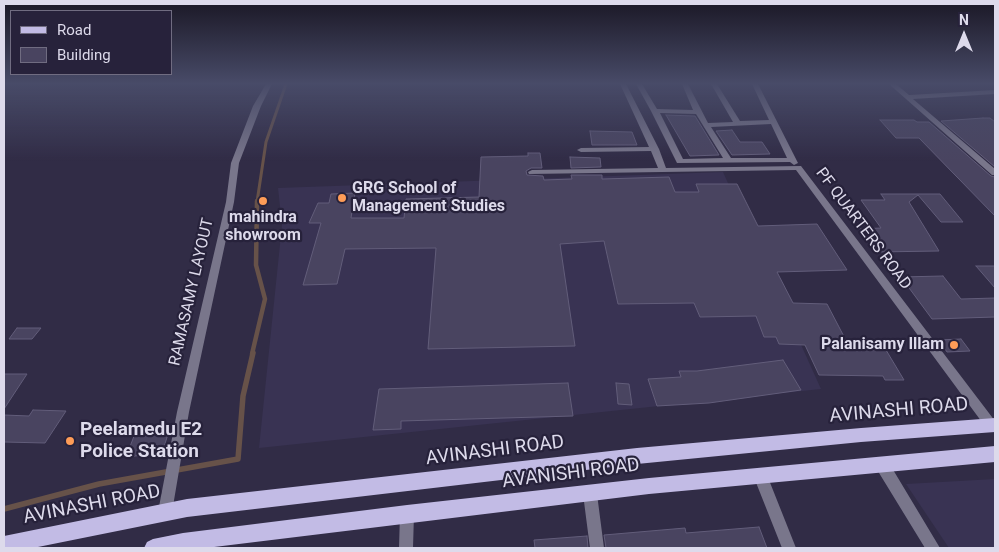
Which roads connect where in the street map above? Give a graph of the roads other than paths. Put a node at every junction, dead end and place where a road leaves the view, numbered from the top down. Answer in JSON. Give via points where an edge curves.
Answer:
{"nodes":[{"id":1,"x":256,"y":110,"type":"edge"},
{"id":2,"x":636,"y":110,"type":"edge"},
{"id":3,"x":730,"y":110,"type":"edge"},
{"id":4,"x":767,"y":110,"type":"edge"},
{"id":5,"x":922,"y":110,"type":"edge"},
{"id":6,"x":655,"y":111,"type":"joint"},
{"id":7,"x":698,"y":112,"type":"joint"},
{"id":8,"x":737,"y":122,"type":"junction"},
{"id":9,"x":773,"y":122,"type":"junction"},
{"id":10,"x":706,"y":124,"type":"junction"},
{"id":11,"x":655,"y":148,"type":"junction"},
{"id":12,"x":581,"y":150,"type":"dead end"},
{"id":13,"x":729,"y":161,"type":"junction"},
{"id":14,"x":795,"y":164,"type":"junction"},
{"id":15,"x":663,"y":169,"type":"junction"},
{"id":16,"x":532,"y":172,"type":"dead end"},
{"id":17,"x":995,"y":173,"type":"edge"},
{"id":18,"x":993,"y":425,"type":"edge"},
{"id":19,"x":995,"y":454,"type":"edge"},
{"id":20,"x":881,"y":463,"type":"junction"},
{"id":21,"x":760,"y":475,"type":"junction"},
{"id":22,"x":590,"y":494,"type":"junction"},
{"id":23,"x":165,"y":512,"type":"junction"},
{"id":24,"x":407,"y":514,"type":"junction"},
{"id":25,"x":4,"y":545,"type":"edge"},
{"id":26,"x":153,"y":548,"type":"edge"},
{"id":27,"x":406,"y":548,"type":"edge"},
{"id":28,"x":597,"y":548,"type":"edge"},
{"id":29,"x":789,"y":548,"type":"edge"},
{"id":30,"x":933,"y":548,"type":"edge"}],
"edges":[{"from":1,"to":23,"type":"street","name":"RAMASAMY LAYOUT","via":[[236,163]]},
{"from":2,"to":11,"type":"street"},
{"from":3,"to":8,"type":"street"},
{"from":4,"to":9,"type":"street"},
{"from":5,"to":17,"type":"street"},
{"from":6,"to":7,"type":"street"},
{"from":6,"to":13,"type":"street","via":[[680,161]]},
{"from":7,"to":10,"type":"street"},
{"from":8,"to":9,"type":"street"},
{"from":8,"to":10,"type":"street"},
{"from":9,"to":14,"type":"street"},
{"from":10,"to":13,"type":"street"},
{"from":11,"to":12,"type":"street"},
{"from":11,"to":15,"type":"street"},
{"from":13,"to":14,"type":"street"},
{"from":14,"to":15,"type":"street","name":"PF QUARTERS ROAD"},
{"from":14,"to":18,"type":"street","name":"PF QUARTERS ROAD"},
{"from":15,"to":16,"type":"street","name":"PF QUARTERS ROAD"},
{"from":18,"to":23,"type":"main road","name":"AVINASHI ROAD","via":[[637,456]]},
{"from":19,"to":20,"type":"main road","name":"AVANISHI ROAD"},
{"from":20,"to":21,"type":"main road","name":"AVANISHI ROAD"},
{"from":20,"to":30,"type":"street"},
{"from":21,"to":22,"type":"main road","name":"AVANISHI ROAD"},
{"from":21,"to":29,"type":"street"},
{"from":22,"to":24,"type":"main road","name":"AVANISHI ROAD"},
{"from":22,"to":28,"type":"street"},
{"from":23,"to":25,"type":"main road","name":"AVINASHI ROAD"},
{"from":24,"to":26,"type":"main road","name":"AVANISHI ROAD"},
{"from":24,"to":27,"type":"street"}]}
